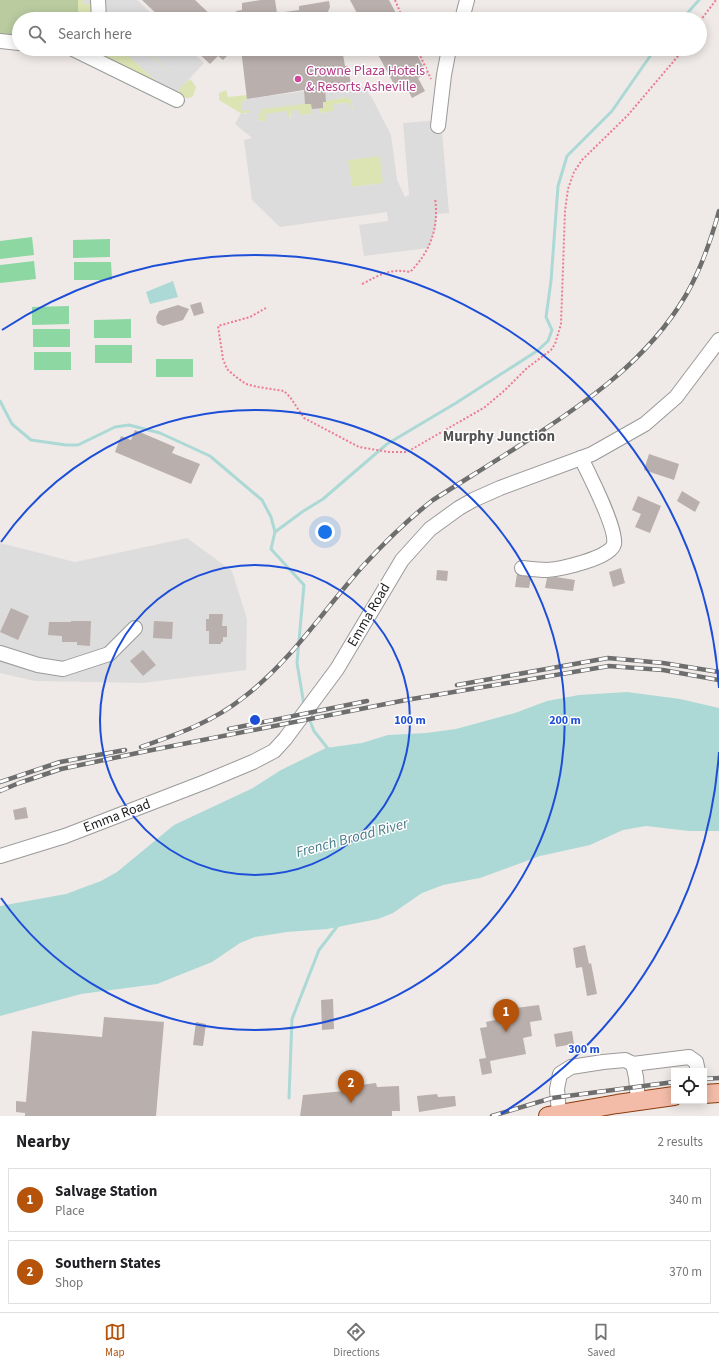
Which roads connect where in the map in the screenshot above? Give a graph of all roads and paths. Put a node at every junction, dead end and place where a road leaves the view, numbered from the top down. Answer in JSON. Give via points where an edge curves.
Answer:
{"nodes":[{"id":1,"x":98,"y":0,"type":"edge"},
{"id":2,"x":394,"y":0,"type":"edge"},
{"id":3,"x":467,"y":0,"type":"edge"},
{"id":4,"x":716,"y":0,"type":"edge"},
{"id":5,"x":99,"y":12,"type":"edge"},
{"id":6,"x":400,"y":12,"type":"edge"},
{"id":7,"x":464,"y":12,"type":"edge"},
{"id":8,"x":707,"y":12,"type":"edge"},
{"id":9,"x":0,"y":41,"type":"edge"},
{"id":10,"x":12,"y":42,"type":"edge"},
{"id":11,"x":89,"y":56,"type":"edge"},
{"id":12,"x":420,"y":56,"type":"edge"},
{"id":13,"x":448,"y":56,"type":"edge"},
{"id":14,"x":678,"y":56,"type":"edge"},
{"id":15,"x":431,"y":82,"type":"dead end"},
{"id":16,"x":177,"y":100,"type":"dead end"},
{"id":17,"x":438,"y":126,"type":"dead end"},
{"id":18,"x":435,"y":198,"type":"dead end"},
{"id":19,"x":362,"y":284,"type":"dead end"},
{"id":20,"x":266,"y":308,"type":"dead end"},
{"id":21,"x":719,"y":340,"type":"edge"},
{"id":22,"x":581,"y":458,"type":"junction"},
{"id":23,"x":522,"y":568,"type":"dead end"},
{"id":24,"x":135,"y":628,"type":"dead end"},
{"id":25,"x":0,"y":653,"type":"edge"},
{"id":26,"x":0,"y":856,"type":"edge"},
{"id":27,"x":633,"y":1064,"type":"junction"},
{"id":28,"x":697,"y":1068,"type":"edge"},
{"id":29,"x":719,"y":1093,"type":"edge"},
{"id":30,"x":707,"y":1094,"type":"edge"},
{"id":31,"x":671,"y":1096,"type":"edge"},
{"id":32,"x":638,"y":1101,"type":"junction"},
{"id":33,"x":553,"y":1115,"type":"edge"}],
"edges":[{"from":1,"to":5,"type":"street"},
{"from":2,"to":6,"type":"path"},
{"from":3,"to":7,"type":"street"},
{"from":4,"to":8,"type":"path"},
{"from":9,"to":10,"type":"street"},
{"from":11,"to":16,"type":"street"},
{"from":12,"to":15,"type":"path"},
{"from":13,"to":17,"type":"street"},
{"from":14,"to":20,"type":"path","via":[[650,91],[582,160],[574,172],[568,189],[565,211],[561,324],[556,344],[485,406],[407,452],[389,452],[360,446],[304,418],[284,391],[246,384],[227,368],[218,326],[250,317]]},
{"from":18,"to":19,"type":"path","via":[[436,228],[421,261],[410,272],[386,272]]},
{"from":21,"to":22,"type":"street","name":"Emma Road","via":[[676,397],[662,411],[624,437]]},
{"from":22,"to":23,"type":"street","via":[[595,485],[614,535],[614,544],[610,551],[601,556],[562,567],[548,570]]},
{"from":22,"to":26,"type":"street","name":"Emma Road","via":[[473,500],[430,529],[402,560],[337,669],[274,751],[253,762],[65,836]]},
{"from":24,"to":25,"type":"street","via":[[109,654],[63,669],[38,665]]},
{"from":27,"to":28,"type":"street","via":[[689,1057],[696,1062]]},
{"from":27,"to":32,"type":"street"},
{"from":27,"to":33,"type":"street","via":[[625,1060],[603,1062],[572,1067],[560,1074]]},
{"from":29,"to":30,"type":"main road"},
{"from":31,"to":32,"type":"main road"},
{"from":32,"to":33,"type":"main road"}]}
